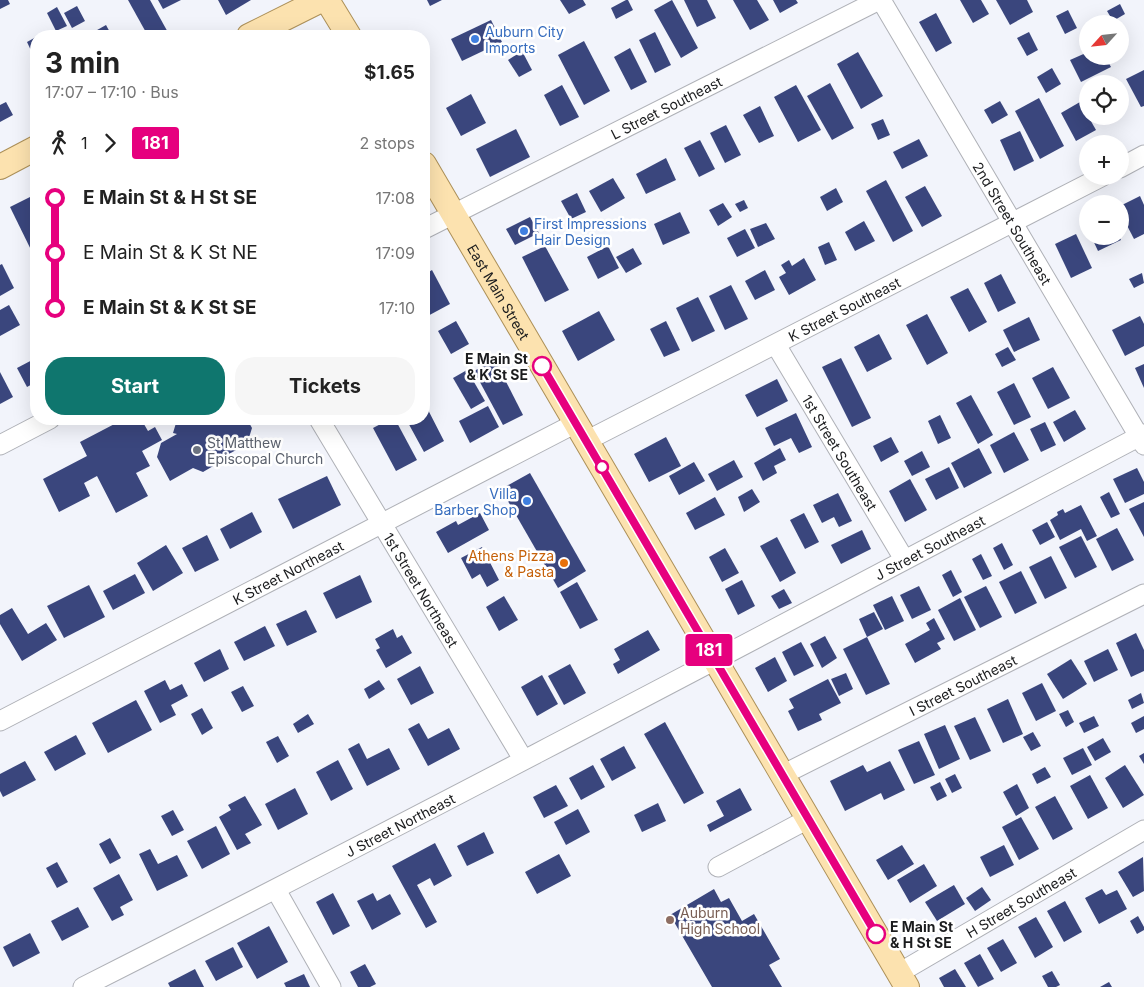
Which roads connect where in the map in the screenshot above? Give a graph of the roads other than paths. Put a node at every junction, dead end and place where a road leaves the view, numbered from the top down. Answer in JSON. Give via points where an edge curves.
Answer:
{"nodes":[{"id":1,"x":322,"y":0,"type":"edge"},
{"id":2,"x":327,"y":0,"type":"edge"},
{"id":3,"x":880,"y":0,"type":"edge"},
{"id":4,"x":261,"y":30,"type":"edge"},
{"id":5,"x":345,"y":30,"type":"edge"},
{"id":6,"x":30,"y":151,"type":"edge"},
{"id":7,"x":1144,"y":155,"type":"edge"},
{"id":8,"x":1129,"y":163,"type":"edge"},
{"id":9,"x":0,"y":167,"type":"edge"},
{"id":10,"x":430,"y":174,"type":"edge"},
{"id":11,"x":1085,"y":185,"type":"edge"},
{"id":12,"x":454,"y":215,"type":"junction"},
{"id":13,"x":1012,"y":222,"type":"junction"},
{"id":14,"x":430,"y":226,"type":"edge"},
{"id":15,"x":776,"y":345,"type":"junction"},
{"id":16,"x":38,"y":425,"type":"edge"},
{"id":17,"x":323,"y":425,"type":"edge"},
{"id":18,"x":581,"y":432,"type":"junction"},
{"id":19,"x":1142,"y":438,"type":"edge"},
{"id":20,"x":0,"y":445,"type":"edge"},
{"id":21,"x":382,"y":523,"type":"junction"},
{"id":22,"x":904,"y":560,"type":"junction"},
{"id":23,"x":1144,"y":594,"type":"edge"},
{"id":24,"x":715,"y":661,"type":"junction"},
{"id":25,"x":0,"y":721,"type":"edge"},
{"id":26,"x":523,"y":760,"type":"junction"},
{"id":27,"x":782,"y":775,"type":"junction"},
{"id":28,"x":808,"y":819,"type":"junction"},
{"id":29,"x":1144,"y":830,"type":"edge"},
{"id":30,"x":718,"y":867,"type":"dead end"},
{"id":31,"x":276,"y":890,"type":"junction"},
{"id":32,"x":903,"y":980,"type":"edge"},
{"id":33,"x":83,"y":987,"type":"edge"},
{"id":34,"x":331,"y":987,"type":"edge"}],
"edges":[{"from":1,"to":4,"type":"main road"},
{"from":2,"to":5,"type":"main road"},
{"from":3,"to":12,"type":"street","name":"L Street Southeast"},
{"from":3,"to":13,"type":"street","name":"2nd Street Southeast"},
{"from":6,"to":9,"type":"main road"},
{"from":7,"to":8,"type":"street"},
{"from":10,"to":12,"type":"main road","name":"East Main Street"},
{"from":11,"to":13,"type":"street","name":"K Street Southeast"},
{"from":12,"to":14,"type":"street","name":"L Street Southeast"},
{"from":12,"to":18,"type":"main road","name":"East Main Street"},
{"from":13,"to":15,"type":"street","name":"K Street Southeast"},
{"from":13,"to":19,"type":"street","name":"2nd Street Southeast"},
{"from":15,"to":18,"type":"street","name":"K Street Southeast"},
{"from":15,"to":22,"type":"street","name":"1st Street Southeast"},
{"from":16,"to":20,"type":"street"},
{"from":17,"to":21,"type":"street","name":"1st Street Northeast"},
{"from":18,"to":21,"type":"street","name":"K Street Northeast"},
{"from":18,"to":24,"type":"main road","name":"East Main Street"},
{"from":19,"to":22,"type":"street","name":"J Street Southeast"},
{"from":21,"to":25,"type":"street","name":"K Street Northeast"},
{"from":21,"to":26,"type":"street","name":"1st Street Northeast"},
{"from":22,"to":24,"type":"street","name":"J Street Southeast"},
{"from":23,"to":27,"type":"street","name":"I Street Southeast"},
{"from":24,"to":26,"type":"street","name":"J Street Northeast"},
{"from":24,"to":27,"type":"main road","name":"East Main Street"},
{"from":26,"to":31,"type":"street","name":"J Street Northeast"},
{"from":27,"to":28,"type":"main road","name":"East Main Street"},
{"from":28,"to":30,"type":"street"},
{"from":28,"to":32,"type":"main road","name":"East Main Street"},
{"from":29,"to":32,"type":"street","name":"H Street Southeast"},
{"from":31,"to":33,"type":"street","name":"J Street Northeast"},
{"from":31,"to":34,"type":"street"}]}
